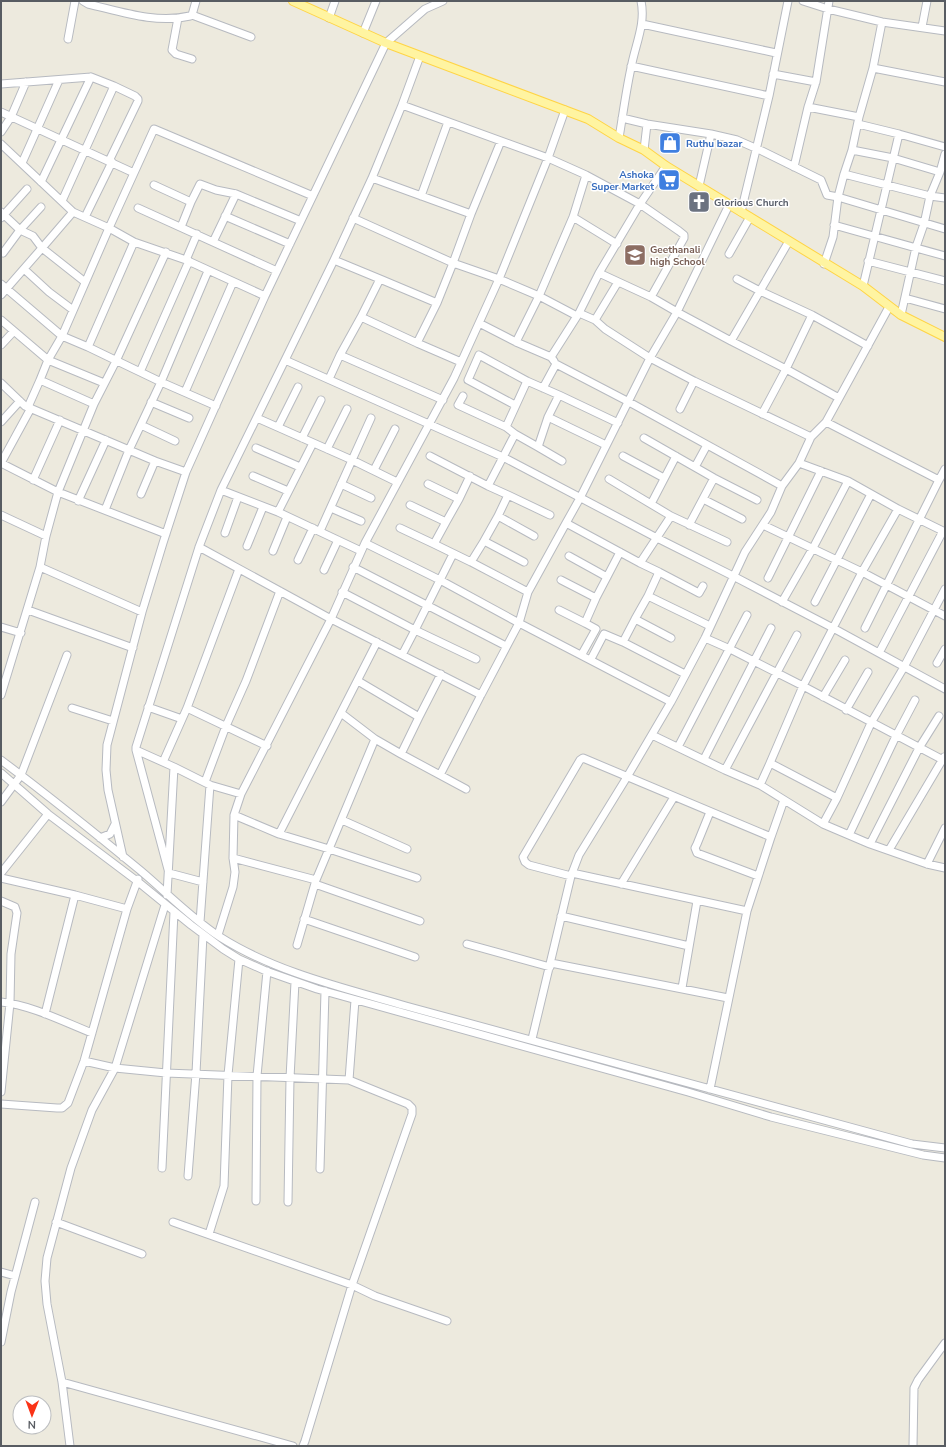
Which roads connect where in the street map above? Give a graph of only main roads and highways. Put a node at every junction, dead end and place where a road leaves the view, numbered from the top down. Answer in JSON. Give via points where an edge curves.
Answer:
{"nodes":[{"id":1,"x":293,"y":1,"type":"edge"},
{"id":2,"x":945,"y":337,"type":"edge"}],
"edges":[{"from":1,"to":2,"type":"main road","via":[[386,43],[588,118],[863,286],[901,315]]}]}
